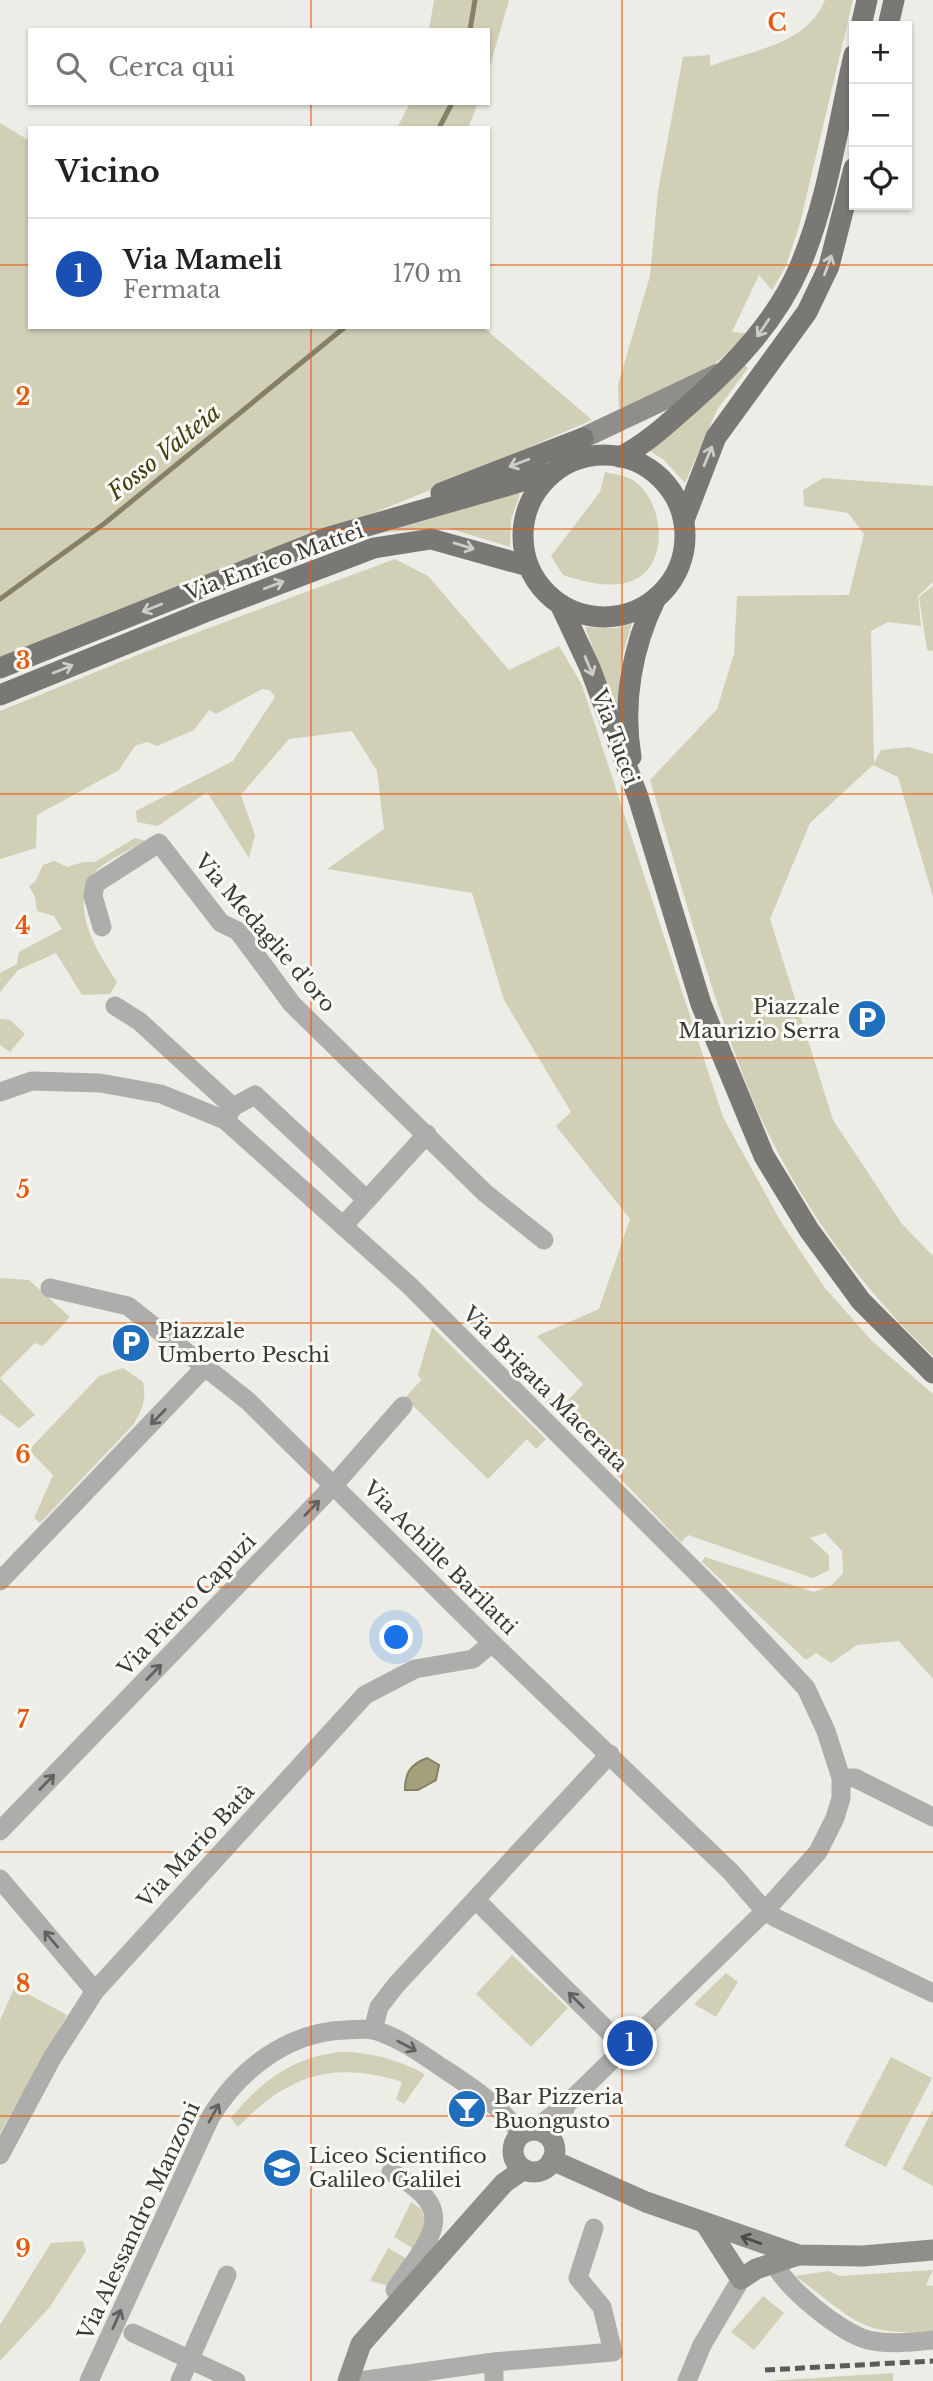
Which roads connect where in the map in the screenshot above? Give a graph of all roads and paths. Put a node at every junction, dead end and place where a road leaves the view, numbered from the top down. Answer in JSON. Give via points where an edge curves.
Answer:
{"nodes":[{"id":1,"x":867,"y":0,"type":"edge"},
{"id":2,"x":894,"y":0,"type":"edge"},
{"id":3,"x":862,"y":21,"type":"edge"},
{"id":4,"x":889,"y":21,"type":"edge"},
{"id":5,"x":849,"y":77,"type":"edge"},
{"id":6,"x":849,"y":187,"type":"edge"},
{"id":7,"x":726,"y":370,"type":"junction"},
{"id":8,"x":582,"y":448,"type":"junction"},
{"id":9,"x":614,"y":456,"type":"junction"},
{"id":10,"x":554,"y":472,"type":"junction"},
{"id":11,"x":684,"y":520,"type":"junction"},
{"id":12,"x":329,"y":537,"type":"junction"},
{"id":13,"x":528,"y":566,"type":"junction"},
{"id":14,"x":656,"y":598,"type":"junction"},
{"id":15,"x":559,"y":604,"type":"junction"},
{"id":16,"x":0,"y":668,"type":"edge"},
{"id":17,"x":0,"y":695,"type":"edge"},
{"id":18,"x":638,"y":797,"type":"junction"},
{"id":19,"x":102,"y":927,"type":"dead end"},
{"id":20,"x":115,"y":1006,"type":"dead end"},
{"id":21,"x":0,"y":1092,"type":"edge"},
{"id":22,"x":229,"y":1114,"type":"junction"},
{"id":23,"x":427,"y":1135,"type":"junction"},
{"id":24,"x":366,"y":1199,"type":"junction"},
{"id":25,"x":343,"y":1226,"type":"junction"},
{"id":26,"x":544,"y":1240,"type":"dead end"},
{"id":27,"x":50,"y":1288,"type":"dead end"},
{"id":28,"x":205,"y":1367,"type":"junction"},
{"id":29,"x":933,"y":1373,"type":"edge"},
{"id":30,"x":403,"y":1406,"type":"dead end"},
{"id":31,"x":334,"y":1485,"type":"junction"},
{"id":32,"x":0,"y":1581,"type":"edge"},
{"id":33,"x":492,"y":1643,"type":"junction"},
{"id":34,"x":610,"y":1754,"type":"junction"},
{"id":35,"x":841,"y":1778,"type":"junction"},
{"id":36,"x":933,"y":1817,"type":"edge"},
{"id":37,"x":0,"y":1831,"type":"edge"},
{"id":38,"x":0,"y":1879,"type":"edge"},
{"id":39,"x":476,"y":1900,"type":"junction"},
{"id":40,"x":765,"y":1911,"type":"junction"},
{"id":41,"x":95,"y":1991,"type":"junction"},
{"id":42,"x":933,"y":1993,"type":"edge"},
{"id":43,"x":373,"y":2030,"type":"junction"},
{"id":44,"x":625,"y":2048,"type":"junction"},
{"id":45,"x":535,"y":2134,"type":"junction"},
{"id":46,"x":0,"y":2155,"type":"edge"},
{"id":47,"x":552,"y":2160,"type":"junction"},
{"id":48,"x":519,"y":2162,"type":"junction"},
{"id":49,"x":391,"y":2172,"type":"dead end"},
{"id":50,"x":705,"y":2222,"type":"junction"},
{"id":51,"x":594,"y":2228,"type":"dead end"},
{"id":52,"x":933,"y":2250,"type":"edge"},
{"id":53,"x":798,"y":2255,"type":"junction"},
{"id":54,"x":774,"y":2262,"type":"junction"},
{"id":55,"x":227,"y":2275,"type":"dead end"},
{"id":56,"x":741,"y":2279,"type":"junction"},
{"id":57,"x":403,"y":2298,"type":"junction"},
{"id":58,"x":133,"y":2333,"type":"dead end"},
{"id":59,"x":933,"y":2340,"type":"edge"},
{"id":60,"x":189,"y":2361,"type":"junction"},
{"id":61,"x":494,"y":2371,"type":"edge"},
{"id":62,"x":89,"y":2381,"type":"edge"},
{"id":63,"x":180,"y":2381,"type":"edge"},
{"id":64,"x":236,"y":2381,"type":"edge"},
{"id":65,"x":349,"y":2381,"type":"edge"},
{"id":66,"x":359,"y":2381,"type":"edge"},
{"id":67,"x":687,"y":2381,"type":"edge"}],
"edges":[{"from":1,"to":3,"type":"main road"},
{"from":2,"to":4,"type":"main road"},
{"from":5,"to":7,"type":"main road","one_way":true,"via":[[817,215],[800,266],[755,340]]},
{"from":11,"to":6,"type":"main road","one_way":true,"via":[[716,437],[807,312],[829,265]]},
{"from":7,"to":8,"type":"main road","via":[[616,424]]},
{"from":7,"to":9,"type":"main road","via":[[641,447]]},
{"from":8,"to":9,"type":"main road"},
{"from":8,"to":10,"type":"main road"},
{"from":8,"to":12,"type":"main road","one_way":true},
{"from":9,"to":11,"type":"main road","via":[[635,461],[660,478],[679,504]]},
{"from":10,"to":12,"type":"main road","name":"Via Enrico Mattei"},
{"from":10,"to":13,"type":"main road","via":[[526,512],[522,538]]},
{"from":11,"to":14,"type":"main road","via":[[678,569]]},
{"from":12,"to":16,"type":"main road","name":"Via Enrico Mattei","one_way":true},
{"from":13,"to":15,"type":"main road","via":[[541,588]]},
{"from":17,"to":13,"type":"main road","name":"Via Enrico Mattei","one_way":true,"via":[[374,548],[431,538]]},
{"from":14,"to":15,"type":"main road","via":[[635,611],[606,617],[581,614]]},
{"from":14,"to":18,"type":"main road","name":"Via Tucci","via":[[638,641],[629,689],[628,737]]},
{"from":15,"to":18,"type":"main road","name":"Via Tucci","one_way":true,"via":[[590,668]]},
{"from":18,"to":29,"type":"main road","via":[[701,1003],[764,1156],[809,1230],[862,1301]]},
{"from":19,"to":23,"type":"street","name":"Via Medaglie d'oro","via":[[93,896],[95,884],[159,842],[221,923],[238,931],[292,1004]]},
{"from":20,"to":22,"type":"street","via":[[139,1021]]},
{"from":21,"to":22,"type":"street","name":"Via Brigata Macerata","via":[[32,1081],[100,1083],[161,1094]]},
{"from":22,"to":24,"type":"street","via":[[255,1094]]},
{"from":22,"to":25,"type":"street","name":"Via Brigata Macerata"},
{"from":23,"to":24,"type":"street"},
{"from":23,"to":26,"type":"street","name":"Via Medaglie d'oro","via":[[485,1193]]},
{"from":24,"to":25,"type":"street"},
{"from":25,"to":35,"type":"street","name":"Via Brigata Macerata","via":[[455,1331],[797,1678],[814,1702]]},
{"from":27,"to":28,"type":"street","name":"Via Achille Barilatti","via":[[128,1306]]},
{"from":28,"to":31,"type":"street","name":"Via Achille Barilatti","via":[[248,1401]]},
{"from":28,"to":32,"type":"street","one_way":true},
{"from":30,"to":31,"type":"street","name":"Via Pietro Capuzi"},
{"from":31,"to":33,"type":"street","name":"Via Achille Barilatti"},
{"from":37,"to":31,"type":"street","name":"Via Pietro Capuzi","one_way":true},
{"from":33,"to":34,"type":"street","name":"Via Achille Barilatti"},
{"from":33,"to":41,"type":"street","name":"Via Mario Batà","via":[[473,1659],[415,1669],[365,1695]]},
{"from":34,"to":39,"type":"street"},
{"from":34,"to":40,"type":"street","name":"Via Achille Barilatti"},
{"from":35,"to":36,"type":"street","via":[[855,1778]]},
{"from":35,"to":40,"type":"street","name":"Via Brigata Macerata","via":[[835,1818],[818,1852]]},
{"from":41,"to":38,"type":"street","one_way":true},
{"from":39,"to":43,"type":"street","via":[[396,1985],[379,2007]]},
{"from":44,"to":39,"type":"street","one_way":true},
{"from":40,"to":42,"type":"street"},
{"from":40,"to":44,"type":"street","name":"Via Brigata Macerata"},
{"from":41,"to":46,"type":"street","name":"Via Mario Batà","via":[[52,2058]]},
{"from":43,"to":45,"type":"street","name":"Via Alessandro Manzoni","one_way":true,"via":[[408,2046],[479,2091]]},
{"from":62,"to":43,"type":"street","name":"Via Alessandro Manzoni","one_way":true,"via":[[224,2095],[248,2070],[301,2038],[335,2030]]},
{"from":44,"to":45,"type":"street","name":"Via Brigata Macerata"},
{"from":45,"to":47,"type":"main road","via":[[555,2150]]},
{"from":45,"to":48,"type":"main road","via":[[514,2143]]},
{"from":47,"to":48,"type":"main road","via":[[540,2171]]},
{"from":47,"to":50,"type":"main road","via":[[646,2202]]},
{"from":48,"to":57,"type":"main road"},
{"from":49,"to":57,"type":"street","via":[[429,2197],[434,2213],[432,2234],[395,2290]]},
{"from":53,"to":50,"type":"main road","one_way":true},
{"from":50,"to":56,"type":"main road"},
{"from":51,"to":61,"type":"street","via":[[578,2278],[602,2308],[613,2351]]},
{"from":52,"to":53,"type":"main road"},
{"from":53,"to":54,"type":"main road"},
{"from":54,"to":56,"type":"main road"},
{"from":54,"to":59,"type":"street","via":[[786,2283],[818,2311],[867,2340]]},
{"from":55,"to":60,"type":"street"},
{"from":56,"to":67,"type":"street","via":[[702,2344]]},
{"from":57,"to":65,"type":"main road","via":[[362,2344]]},
{"from":58,"to":60,"type":"street"},
{"from":60,"to":63,"type":"street"},
{"from":60,"to":64,"type":"street"},
{"from":61,"to":66,"type":"street"}]}
